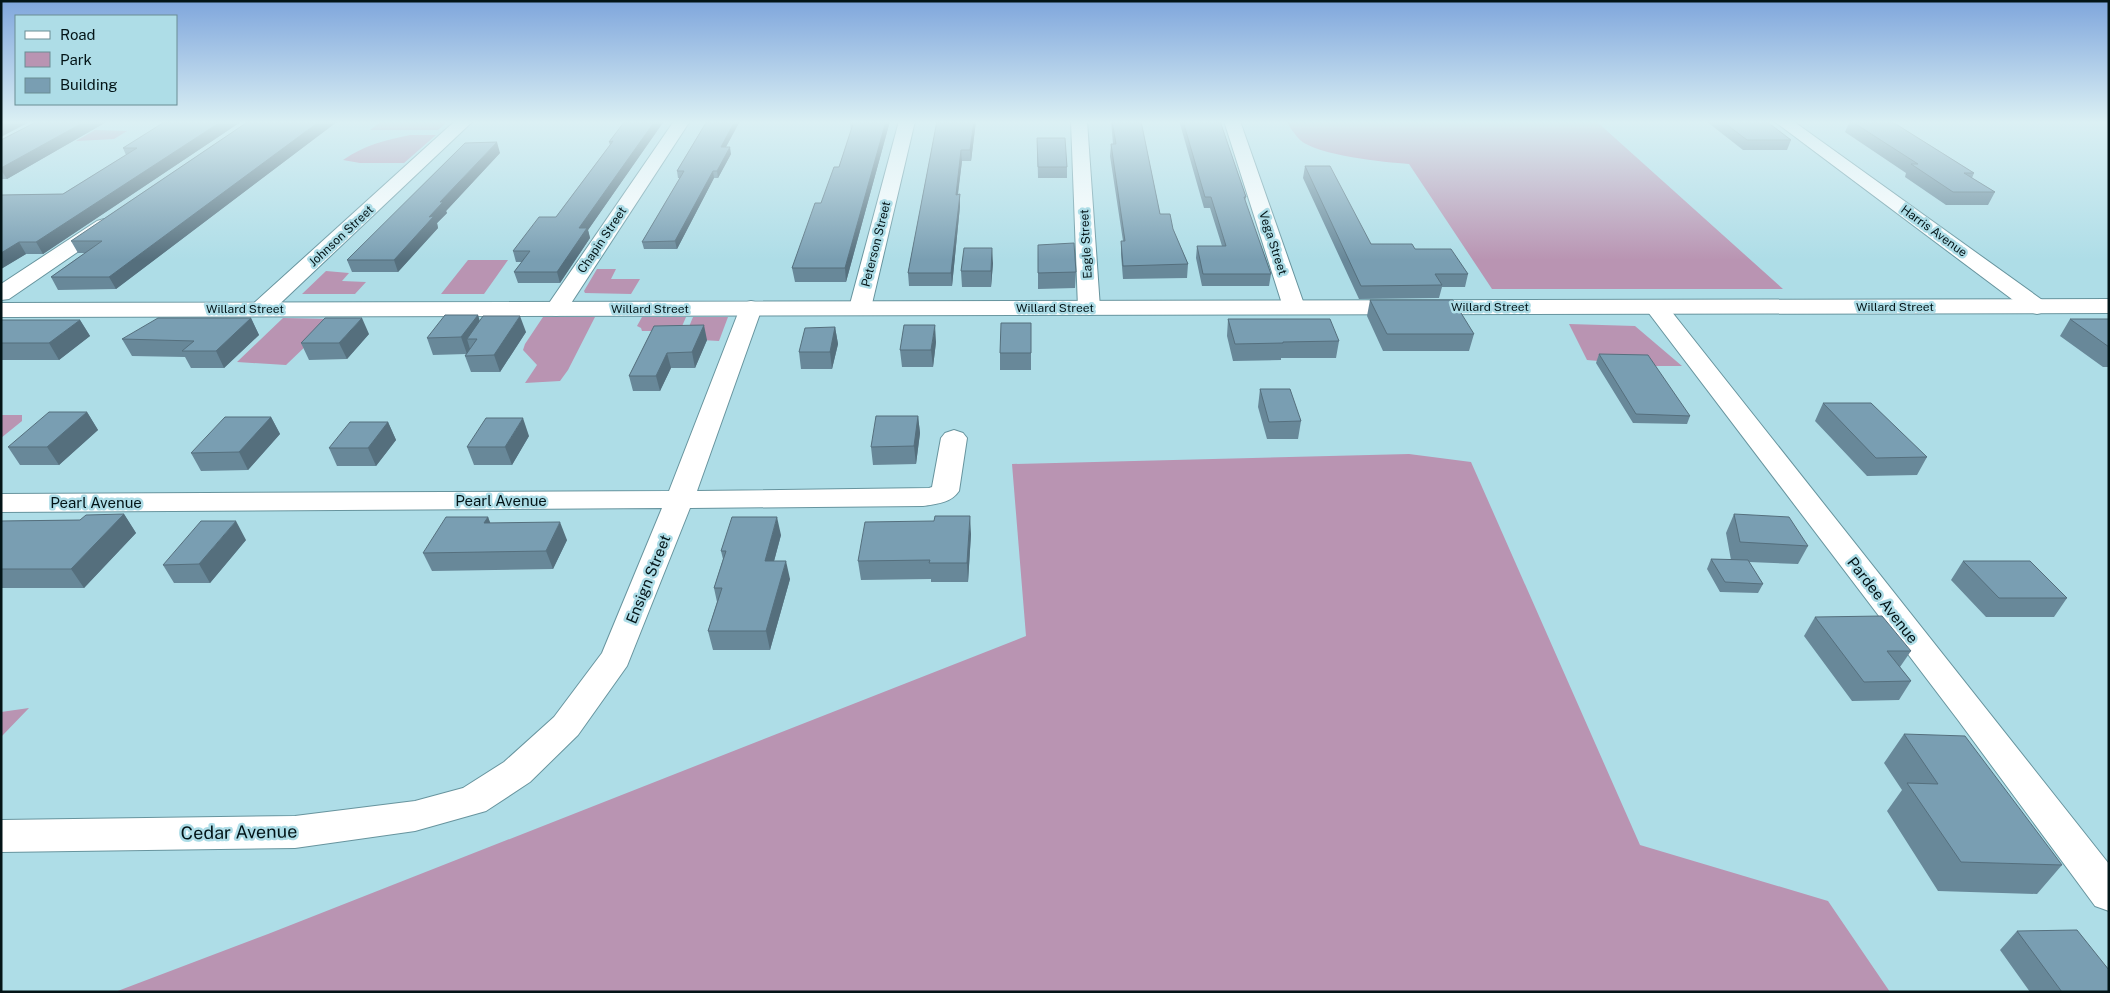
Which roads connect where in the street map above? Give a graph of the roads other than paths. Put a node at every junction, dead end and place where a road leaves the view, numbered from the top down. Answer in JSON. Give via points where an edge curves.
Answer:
{"nodes":[{"id":1,"x":415,"y":167,"type":"edge"},
{"id":2,"x":651,"y":167,"type":"edge"},
{"id":3,"x":895,"y":167,"type":"edge"},
{"id":4,"x":1082,"y":167,"type":"edge"},
{"id":5,"x":1247,"y":167,"type":"edge"},
{"id":6,"x":1846,"y":167,"type":"edge"},
{"id":7,"x":118,"y":215,"type":"edge"},
{"id":8,"x":1,"y":294,"type":"edge"},
{"id":9,"x":2109,"y":306,"type":"edge"},
{"id":10,"x":1294,"y":307,"type":"junction"},
{"id":11,"x":1656,"y":307,"type":"junction"},
{"id":12,"x":2037,"y":307,"type":"junction"},
{"id":13,"x":751,"y":308,"type":"junction"},
{"id":14,"x":860,"y":308,"type":"junction"},
{"id":15,"x":1089,"y":308,"type":"junction"},
{"id":16,"x":261,"y":309,"type":"junction"},
{"id":17,"x":556,"y":309,"type":"junction"},
{"id":18,"x":1,"y":310,"type":"edge"},
{"id":19,"x":954,"y":438,"type":"dead end"},
{"id":20,"x":680,"y":500,"type":"junction"},
{"id":21,"x":1,"y":503,"type":"edge"},
{"id":22,"x":474,"y":800,"type":"joint"},
{"id":23,"x":1,"y":836,"type":"edge"},
{"id":24,"x":2109,"y":894,"type":"edge"}],
"edges":[{"from":1,"to":16,"type":"street","name":"Johnson Street"},
{"from":2,"to":17,"type":"street","name":"Chapin Street"},
{"from":3,"to":14,"type":"street","name":"Peterson Street"},
{"from":4,"to":15,"type":"street","name":"Eagle Street"},
{"from":5,"to":10,"type":"street","name":"Vega Street"},
{"from":6,"to":12,"type":"street","name":"Harris Avenue"},
{"from":7,"to":8,"type":"street"},
{"from":9,"to":12,"type":"street","name":"Willard Street"},
{"from":10,"to":11,"type":"street","name":"Willard Street"},
{"from":10,"to":15,"type":"street","name":"Willard Street"},
{"from":11,"to":12,"type":"street","name":"Willard Street"},
{"from":11,"to":24,"type":"street","name":"Pardee Avenue"},
{"from":13,"to":14,"type":"street","name":"Willard Street"},
{"from":13,"to":17,"type":"street","name":"Willard Street"},
{"from":13,"to":20,"type":"street","name":"Ensign Street"},
{"from":14,"to":15,"type":"street","name":"Willard Street"},
{"from":16,"to":17,"type":"street","name":"Willard Street"},
{"from":16,"to":18,"type":"street","name":"Willard Street"},
{"from":19,"to":20,"type":"street","name":"Pearl Avenue","via":[[946,491],[937,495],[923,498]]},
{"from":20,"to":21,"type":"street","name":"Pearl Avenue"},
{"from":20,"to":22,"type":"street","name":"Ensign Street","via":[[616,658],[566,726],[517,772]]},
{"from":22,"to":23,"type":"street","name":"Cedar Avenue","via":[[415,816],[295,832]]}]}
